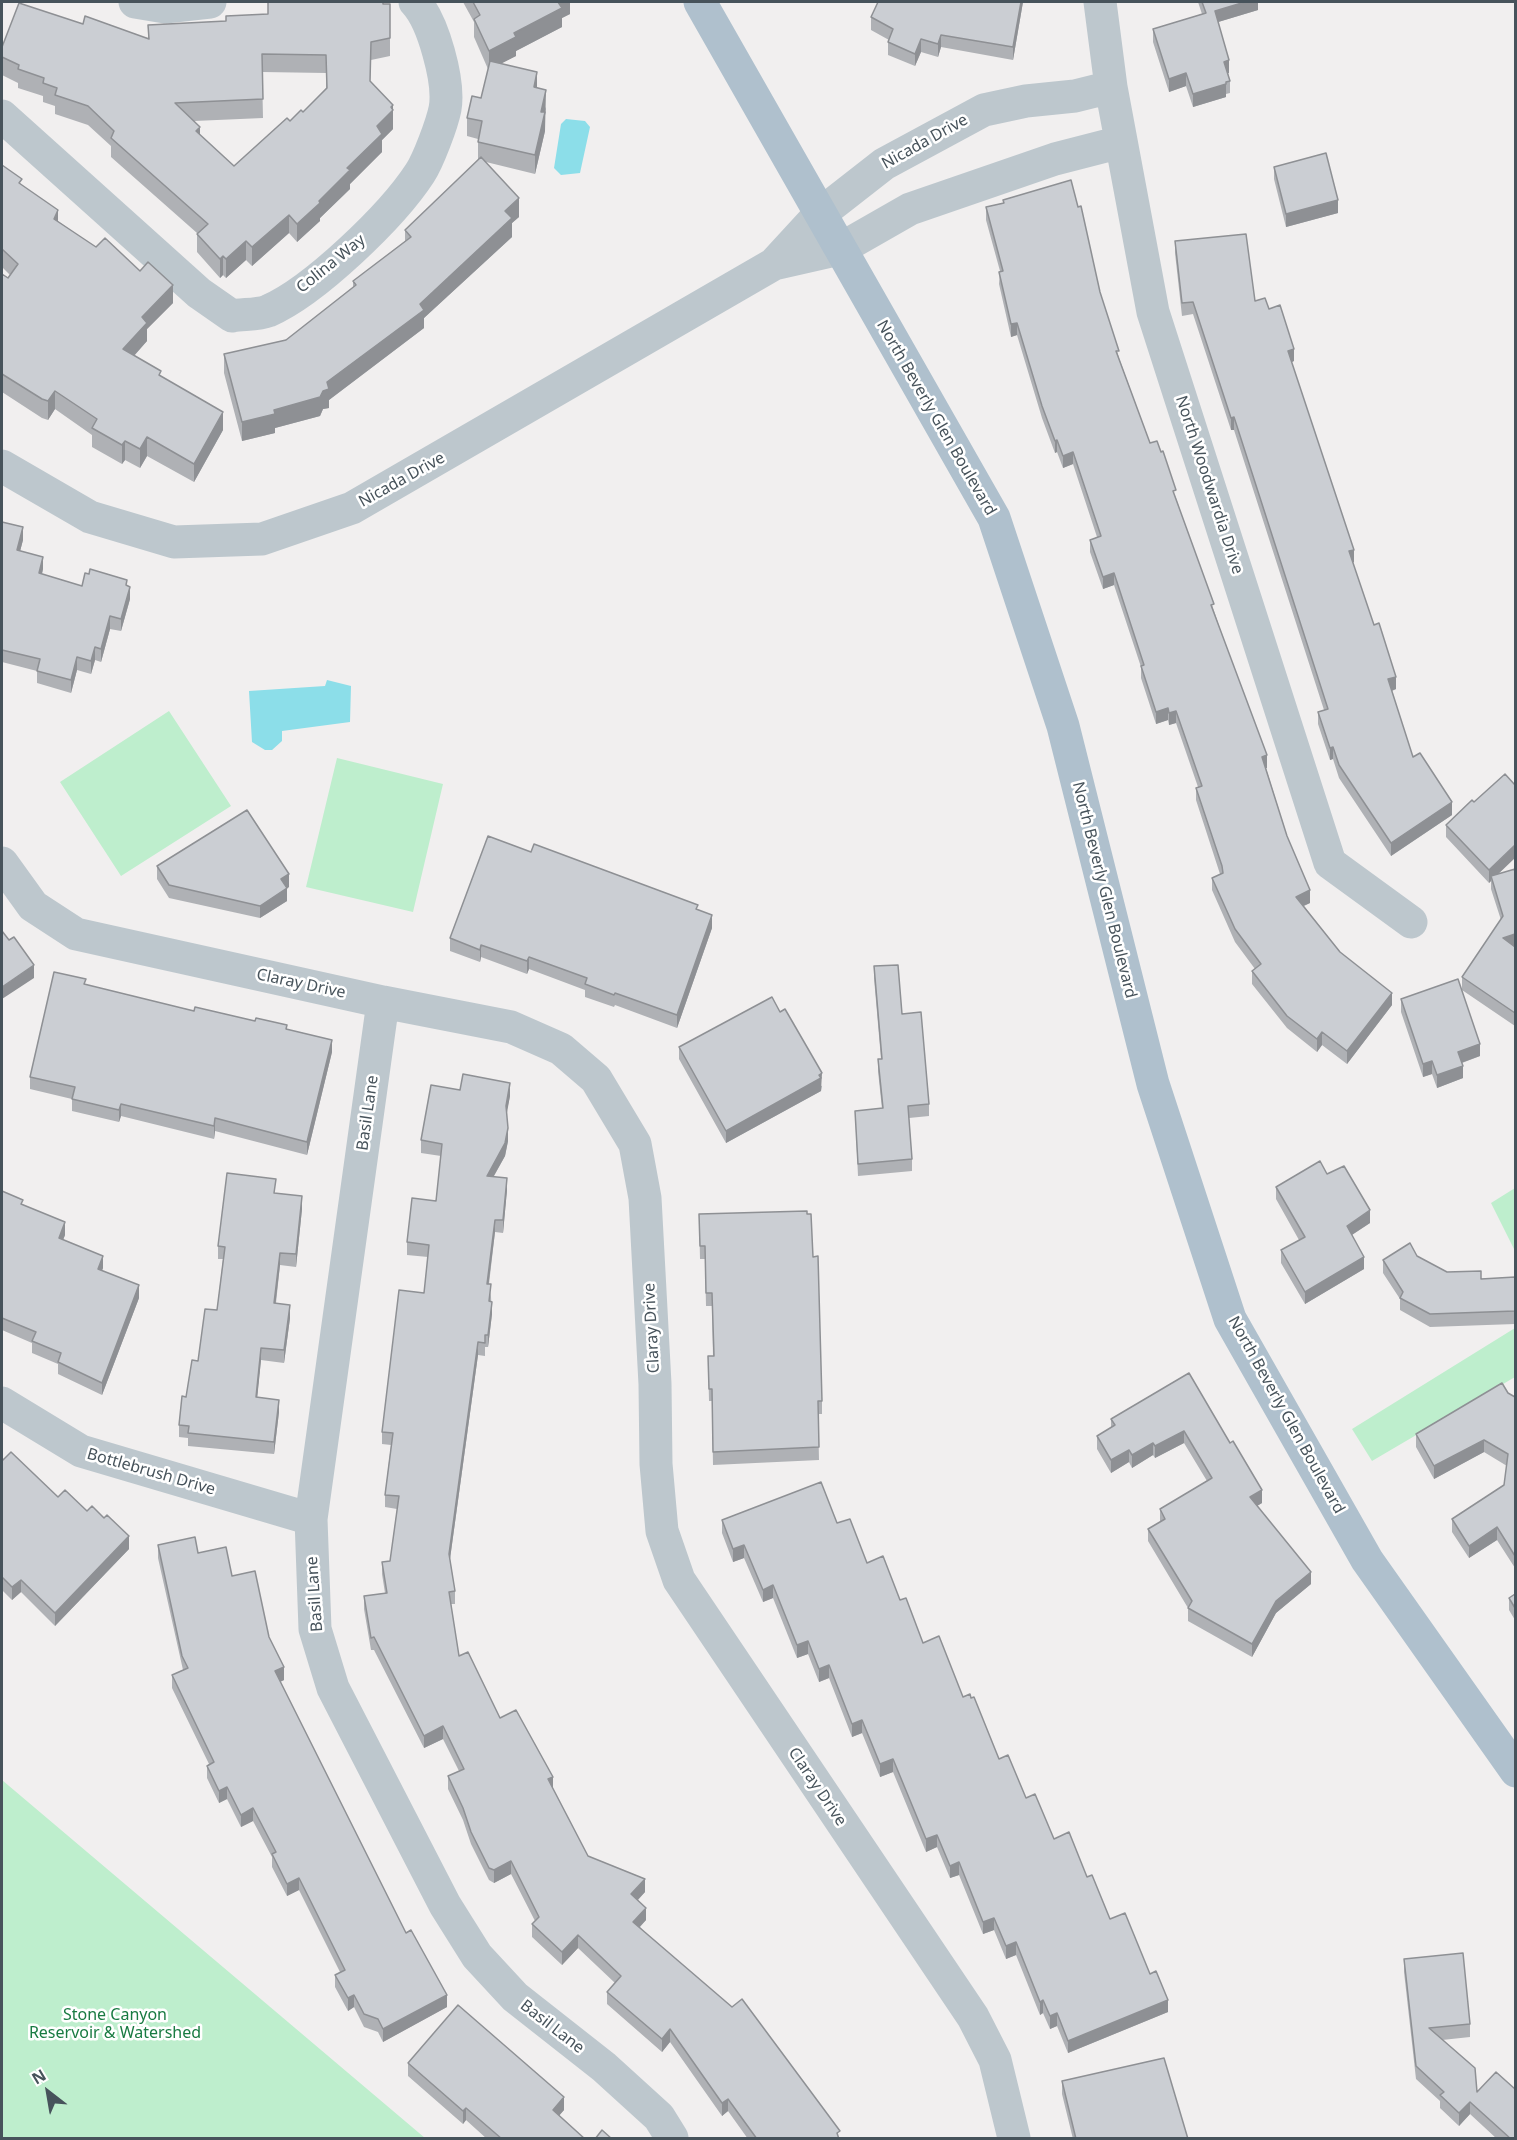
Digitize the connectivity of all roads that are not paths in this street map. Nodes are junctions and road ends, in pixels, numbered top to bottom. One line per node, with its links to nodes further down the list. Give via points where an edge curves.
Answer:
1 (135, 2): 2 (street, via 165,7)
2 (210, 2)
3 (414, 2): 7 (street, Colina Way, via 425,12 440,56 445,108 421,172 368,235 317,279 267,312 231,316 199,293)
4 (700, 2): 9 (main road, North Beverly Glen Boulevard)
5 (1100, 2): 6 (street, North Woodwardia Drive)
6 (1111, 87): 8 (street, North Woodwardia Drive); 9 (street, Nicada Drive, via 984,110 884,164)
7 (2, 116)
8 (1121, 142): 10 (street, Nicada Drive, via 1055,159 910,209); 14 (street, North Woodwardia Drive, via 1153,312 1330,863)
9 (820, 214): 10 (main road, North Beverly Glen Boulevard); 11 (street, Nicada Drive)
10 (840, 249): 11 (street, Nicada Drive); 18 (main road, North Beverly Glen Boulevard, via 993,518 1063,726 1154,1084 1230,1319 1368,1560)
11 (774, 264): 12 (street, Nicada Drive, via 352,508 262,539 174,542 90,517)
12 (2, 466)
13 (2, 863): 15 (street, Claray Drive, via 33,906 76,934)
14 (1412, 922)
15 (383, 1002): 17 (street, Basil Lane); 20 (street, Claray Drive, via 512,1027 561,1049 596,1079 616,1110 634,1144 645,1198 658,1497 662,1531 679,1580 973,2017 994,2060)
16 (2, 1403): 17 (street, Bottlebrush Drive, via 81,1451)
17 (311, 1519): 19 (street, Basil Lane, via 315,1629 333,1688 445,1905 477,1956 515,1997 604,2067 659,2117)
18 (1515, 1771)
19 (672, 2139)
20 (1014, 2139)

